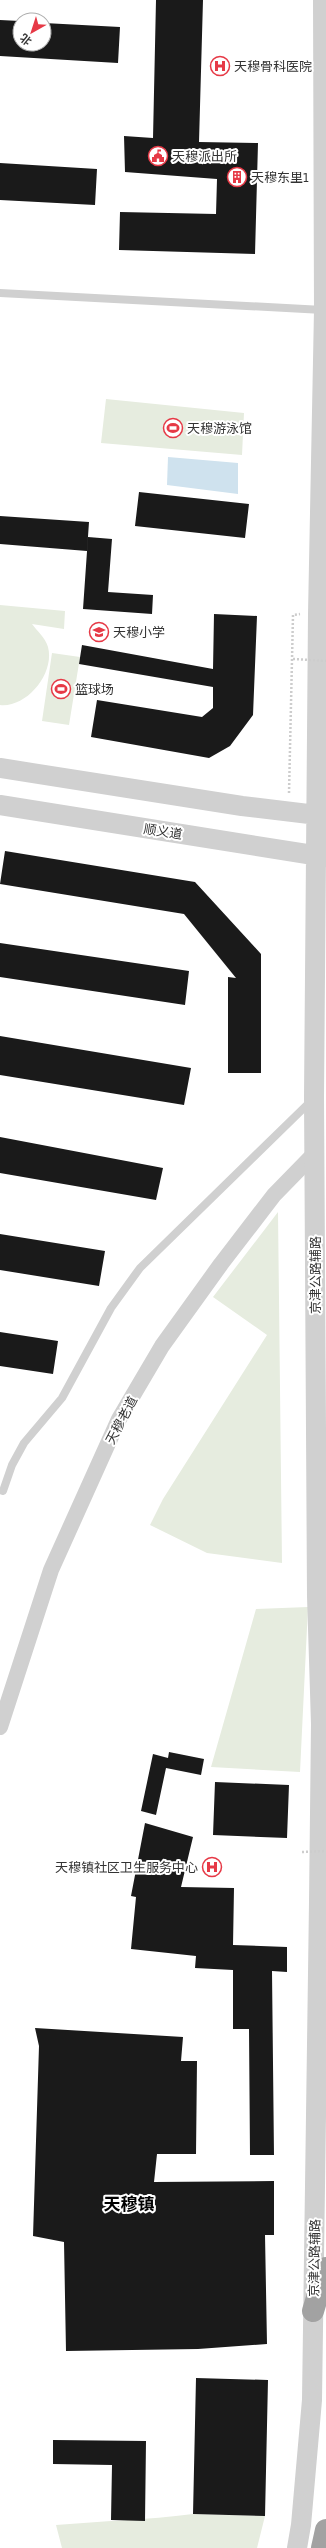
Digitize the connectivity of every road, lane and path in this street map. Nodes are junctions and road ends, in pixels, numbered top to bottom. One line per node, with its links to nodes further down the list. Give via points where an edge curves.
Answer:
1 (323, 0): 2 (street, 京津公路辅路)
2 (325, 83): 4 (street, 京津公路辅路)
3 (0, 293): 4 (lane)
4 (324, 310): 11 (street, 京津公路辅路, via 318,614)
5 (293, 615): 6 (path)
6 (293, 659): 7 (path, bridge); 10 (path)
7 (326, 661)
8 (0, 768): 10 (street, via 242,806)
9 (0, 805): 12 (street, 顺义道)
10 (288, 810): 11 (street)
11 (322, 815): 12 (street, 京津公路辅路)
12 (321, 856): 13 (street, 京津公路辅路)
13 (314, 1097): 14 (street, 京津公路辅路); 15 (lane, via 140,1268 111,1308 62,1398 24,1443 12,1465)
14 (314, 1153): 16 (street, 京津公路辅路); 18 (street, 天穆老道, via 274,1195 221,1264 162,1346 119,1419 51,1570)
15 (3, 1491)
16 (318, 1651): 17 (street); 22 (street, 京津公路辅路, via 321,1780)
17 (326, 1701)
18 (0, 1727)
19 (326, 1851): 20 (path, bridge)
20 (302, 1852)
21 (326, 2268): 22 (highway)
22 (313, 2310): 24 (street, 京津公路辅路, via 312,2400)
23 (326, 2530): 25 (highway)
24 (297, 2548)
25 (322, 2548)

